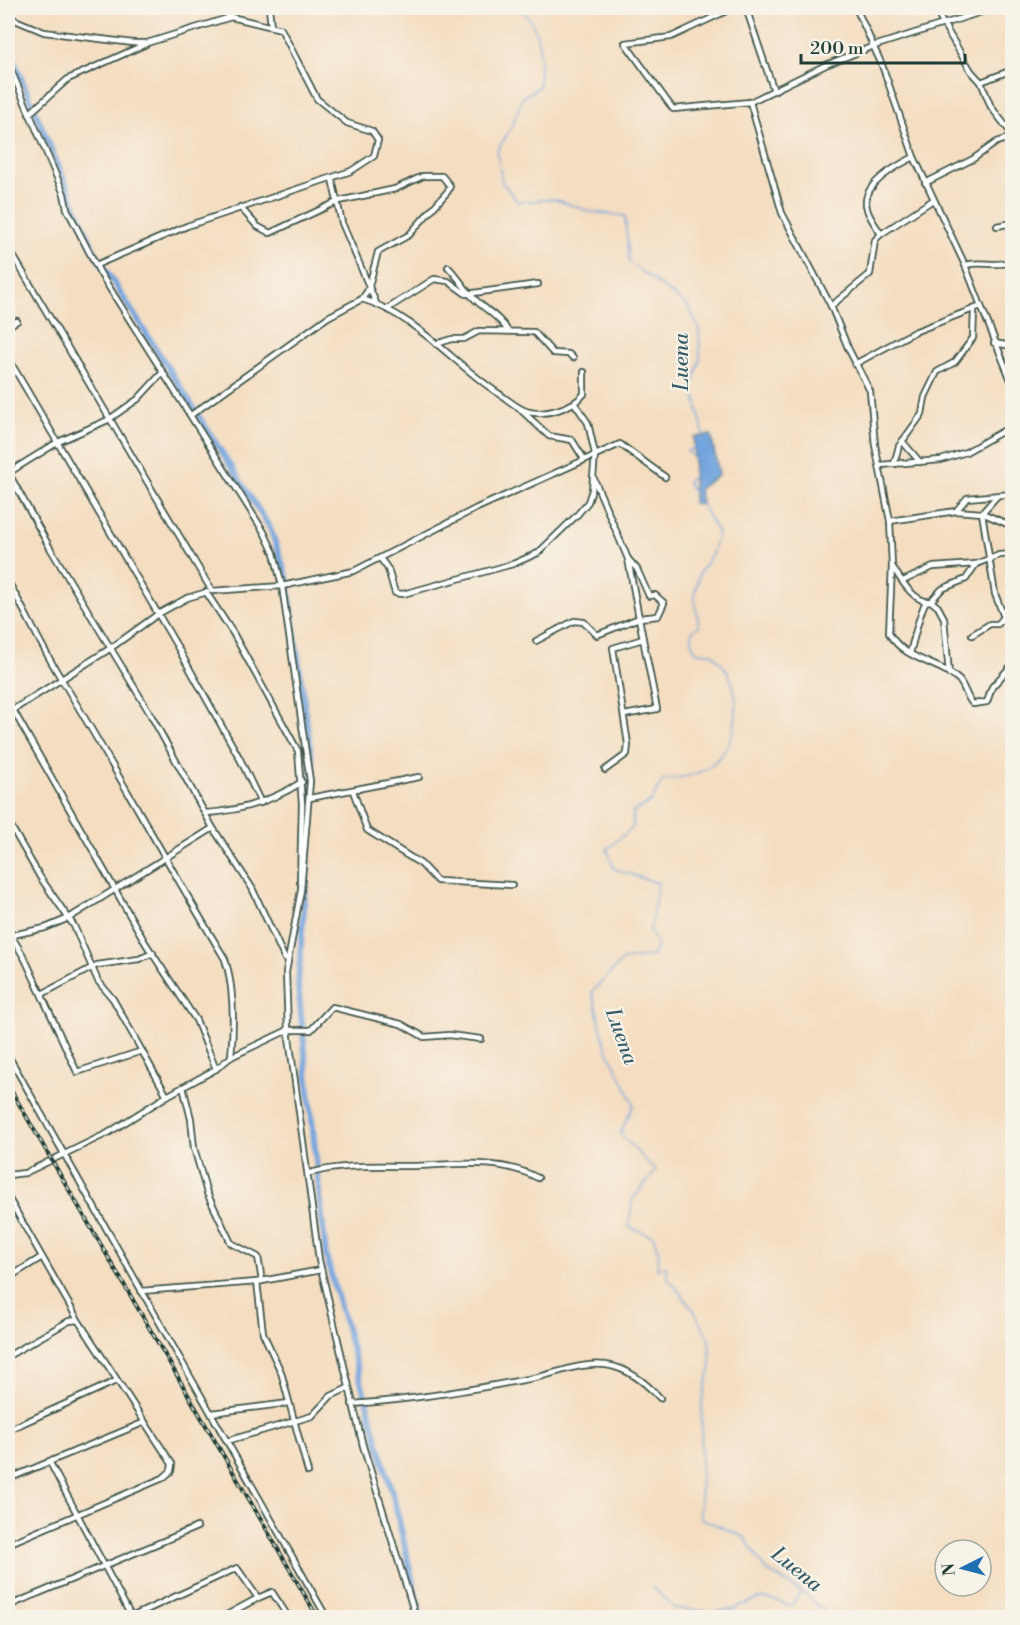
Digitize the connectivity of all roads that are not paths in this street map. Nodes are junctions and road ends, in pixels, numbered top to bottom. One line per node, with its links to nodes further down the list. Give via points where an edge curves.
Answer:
1 (221, 8): 9 (street)
2 (269, 8): 11 (street)
3 (733, 8): 18 (street, via 671,37 625,43 673,109)
4 (746, 8): 17 (street)
5 (856, 8): 13 (street)
6 (934, 8): 10 (street)
7 (994, 8): 10 (street)
8 (8, 17): 12 (street, via 44,32)
9 (231, 17): 11 (street); 12 (street)
10 (945, 25): 13 (street); 16 (street)
11 (271, 26): 22 (street, via 284,33 317,99 347,123 376,134 374,156)
12 (147, 43): 19 (street, via 68,79)
13 (874, 46): 17 (street); 21 (street)
14 (8, 63): 19 (street)
15 (1012, 69): 16 (street)
16 (981, 82): 20 (street, via 991,107)
17 (774, 91): 18 (street)
18 (750, 102): 40 (street, via 782,213)
19 (29, 114): 33 (street, via 67,209)
20 (1012, 136): 23 (street)
21 (914, 156): 23 (street); 29 (street, via 882,175 866,198 867,210)
22 (332, 178): 25 (street); 26 (street)
23 (925, 183): 24 (street)
24 (933, 200): 29 (street); 32 (street)
25 (339, 201): 26 (street, via 270,233 257,226); 36 (street, via 342,223 359,258); 36 (street, via 395,189 423,176 442,176 450,186 409,235 378,252)
26 (240, 207): 33 (street)
27 (1012, 223): 28 (street)
28 (997, 226)
29 (880, 234): 40 (street, via 875,240 870,274)
30 (8, 247): 59 (street)
31 (1012, 262): 32 (street, via 995,266 983,262)
32 (965, 264): 41 (street)
33 (96, 265): 53 (street)
34 (448, 267): 37 (street)
35 (538, 284): 37 (street)
36 (368, 290): 38 (street); 39 (street)
37 (470, 294): 42 (street, via 448,281 434,279); 46 (street)
38 (362, 299): 39 (street); 58 (street, via 328,317)
39 (376, 303): 42 (street)
40 (831, 306): 52 (street)
41 (981, 306): 43 (street); 47 (street)
42 (387, 309): 48 (street)
43 (974, 309): 52 (street, via 914,333); 61 (street, via 973,338 955,362 938,370 922,414)
44 (17, 321): 45 (street)
45 (8, 326)
46 (508, 331): 48 (street, via 479,331 464,339); 51 (street, via 534,332 553,353)
47 (994, 343): 49 (street); 55 (street)
48 (436, 344): 57 (street)
49 (1012, 346)
50 (8, 358): 62 (street)
51 (573, 358)
52 (855, 364): 67 (street, via 870,391)
53 (163, 372): 58 (street); 59 (street, via 138,399)
54 (584, 372): 56 (street, via 584,394)
55 (1012, 383)
56 (575, 404): 57 (street, via 538,413); 63 (street, via 588,423)
57 (519, 408): 64 (street, via 549,436 572,440)
58 (192, 415): 85 (street, via 264,532)
59 (108, 420): 62 (street); 86 (street)
60 (1012, 426): 65 (street, via 966,452)
61 (902, 441): 65 (street); 66 (street)
62 (57, 442): 68 (street); 88 (street)
63 (595, 454): 64 (street); 69 (street); 70 (street, via 620,444)
64 (584, 459): 78 (street)
65 (920, 462): 66 (street)
66 (894, 464): 67 (street)
67 (880, 465): 75 (street)
68 (8, 473): 95 (street)
69 (592, 475): 78 (street, via 588,502 577,515 538,553 513,564 403,594 395,593 388,569); 79 (street)
70 (665, 477)
71 (1012, 494): 72 (street)
72 (997, 496): 73 (street, via 967,498); 74 (street)
73 (956, 511): 74 (street); 75 (street)
74 (982, 513): 76 (street); 80 (street)
75 (890, 521): 82 (street)
76 (1012, 526)
77 (1012, 554): 80 (street)
78 (380, 558): 85 (street, via 336,576)
79 (628, 559): 91 (street); 91 (street, via 649,596 655,594 664,603 658,616)
80 (990, 559): 81 (street); 90 (street, via 995,594)
81 (976, 564): 83 (street, via 933,567); 87 (street, via 966,579 942,589)
82 (892, 566): 83 (street); 96 (street, via 889,633)
83 (903, 580): 87 (street, via 916,597)
84 (8, 581): 99 (street)
85 (282, 586): 86 (street); 105 (street)
86 (209, 591): 88 (street, via 186,598); 106 (street, via 292,736)
87 (928, 601): 96 (street, via 921,608); 98 (street, via 938,607 944,618)
88 (158, 614): 95 (street); 109 (street)
89 (1012, 616): 90 (street)
90 (1004, 617): 92 (street, via 998,624 990,624)
91 (639, 618): 93 (street); 94 (street, via 597,635 584,622 574,621)
92 (972, 635)
93 (643, 639): 102 (street, via 613,648); 102 (street, via 657,709)
94 (536, 641)
95 (111, 648): 99 (street); 110 (street)
96 (910, 653): 98 (street)
97 (1012, 665): 98 (street, via 993,687 989,699 979,704 971,702 958,680)
98 (949, 674)
99 (62, 680): 101 (street); 113 (street)
100 (8, 701): 101 (street)
101 (10, 711): 115 (street)
102 (624, 715): 103 (street, via 627,754)
103 (605, 770)
104 (419, 777): 107 (street)
105 (310, 781): 106 (street); 108 (street)
106 (302, 782): 109 (street); 116 (street, via 298,873)
107 (353, 791): 108 (street); 114 (street, via 367,830 421,864 437,881)
108 (310, 798): 116 (street)
109 (261, 803): 110 (street)
110 (206, 813): 112 (street)
111 (8, 821): 117 (street)
112 (213, 828): 113 (street); 121 (street, via 252,888)
113 (165, 859): 115 (street); 128 (street, via 229,970)
114 (512, 885)
115 (116, 890): 117 (street); 120 (street)
116 (301, 890): 121 (street)
117 (69, 918): 119 (street); 122 (street)
118 (8, 930): 119 (street)
119 (10, 936): 123 (street)
120 (153, 953): 122 (street); 129 (street, via 196,1020)
121 (286, 961): 124 (street)
122 (91, 967): 123 (street); 126 (street)
123 (42, 994): 126 (street, via 78,1073)
124 (288, 1030): 125 (street, via 311,1030 334,1007 401,1024 424,1037); 128 (street); 133 (street)
125 (481, 1039)
126 (142, 1051): 131 (street)
127 (8, 1055): 132 (street)
128 (231, 1057): 129 (street)
129 (216, 1069): 130 (street)
130 (183, 1087): 131 (street); 141 (street, via 206,1190 231,1243 258,1257)
131 (167, 1096): 132 (street, via 108,1133)
132 (63, 1154): 134 (street, via 25,1173); 142 (street)
133 (310, 1173): 135 (street, via 378,1164 474,1163 516,1168); 139 (street)
134 (8, 1175)
135 (538, 1178)
136 (8, 1197): 137 (street)
137 (10, 1206): 138 (street)
138 (42, 1257): 140 (street); 143 (street)
139 (321, 1270): 141 (street); 146 (street)
140 (8, 1278)
141 (260, 1281): 142 (street); 148 (street, via 263,1333 281,1372)
142 (141, 1291): 150 (street)
143 (78, 1320): 144 (street, via 69,1321); 145 (street)
144 (8, 1356)
145 (116, 1381): 151 (street); 153 (street)
146 (348, 1388): 149 (street); 152 (street, via 328,1398 317,1414)
147 (660, 1398): 149 (street, via 629,1373 593,1364 516,1381)
148 (289, 1403): 150 (street); 152 (street)
149 (352, 1404): 168 (street)
150 (211, 1413): 154 (street)
151 (145, 1422): 155 (street); 158 (street, via 172,1464 171,1471 164,1478)
152 (293, 1422): 154 (street); 156 (street)
153 (8, 1430)
154 (227, 1441): 167 (street)
155 (49, 1461): 157 (street); 158 (street)
156 (308, 1472)
157 (8, 1479)
158 (78, 1516): 160 (street); 161 (street)
159 (197, 1527): 161 (street)
160 (8, 1544)
161 (104, 1564): 163 (street); 164 (street)
162 (258, 1598): 164 (street, via 236,1568); 165 (street); 166 (street, via 273,1592)
163 (8, 1606)
164 (131, 1617)
165 (221, 1617)
166 (289, 1617)
167 (327, 1617)
168 (416, 1617)

